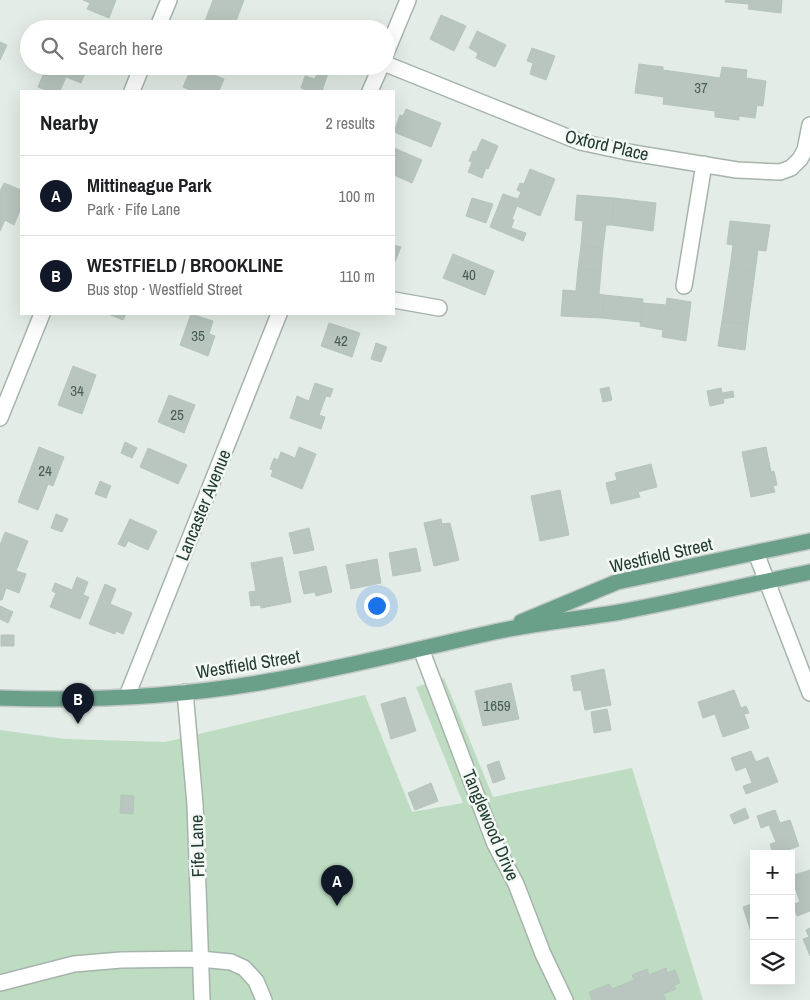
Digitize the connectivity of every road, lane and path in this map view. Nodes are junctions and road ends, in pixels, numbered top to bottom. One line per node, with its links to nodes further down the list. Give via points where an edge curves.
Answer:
1 (169, 0): 3 (street)
2 (408, 0): 4 (street)
3 (161, 20)
4 (395, 31)
5 (395, 68): 11 (street, Oxford Place, via 580,142)
6 (138, 75): 8 (street)
7 (377, 75): 9 (street)
8 (132, 90)
9 (370, 90)
10 (810, 125): 11 (street, Oxford Place, via 805,150 791,168 765,172)
11 (704, 164): 12 (street)
12 (684, 286)
13 (395, 300): 14 (street)
14 (439, 308)
15 (42, 315): 17 (street)
16 (279, 315): 26 (street, Lancaster Avenue)
17 (0, 418)
18 (810, 541): 19 (main road, Westfield Street)
19 (756, 553): 21 (street); 22 (main road, Westfield Street, via 617,582)
20 (810, 572): 21 (main road, Westfield Street)
21 (767, 581): 22 (main road, Westfield Street, via 622,612); 25 (street)
22 (496, 632): 23 (main road, Westfield Street)
23 (421, 649): 24 (main road, Westfield Street, via 288,678); 32 (street, Tanglewood Drive, via 495,844 516,884 542,954)
24 (185, 692): 26 (main road, Westfield Street); 28 (street, Fife Lane, via 195,804)
25 (810, 693)
26 (127, 696): 27 (main road, Westfield Street)
27 (0, 698)
28 (200, 959): 29 (street, via 74,964); 30 (street, Fife Lane); 31 (street, via 231,962 244,968 256,981)
29 (0, 982)
30 (202, 1000)
31 (264, 1000)
32 (565, 1000)

